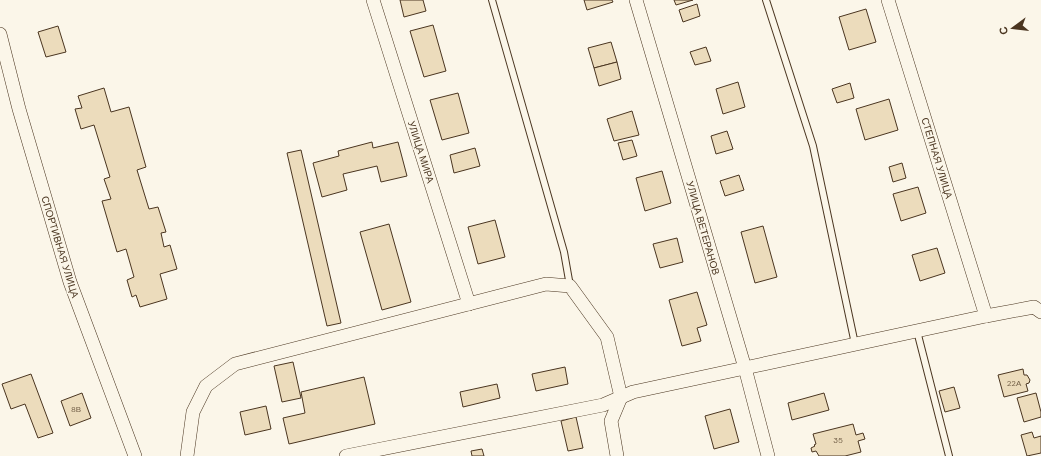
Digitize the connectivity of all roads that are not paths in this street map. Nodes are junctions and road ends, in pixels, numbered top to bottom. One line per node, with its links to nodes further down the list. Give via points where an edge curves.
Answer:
1 (373, 0): 8 (street, УЛИЦА МИРА)
2 (492, 0): 7 (lane, via 564,252)
3 (636, 0): 13 (street, УЛИЦА ВЕТЕРАНОВ)
4 (766, 0): 12 (lane, via 813,146)
5 (888, 0): 10 (street, СТЕПНАЯ УЛИЦА)
6 (0, 34): 15 (street, СПОРТИВНАЯ УЛИЦА, via 19,109 70,282)
7 (570, 286): 8 (street, via 546,284); 14 (street, via 607,337)
8 (469, 304): 16 (street, via 235,364 206,386 193,412)
9 (1037, 310): 10 (street)
10 (986, 316): 11 (street)
11 (917, 331): 12 (street); 20 (lane)
12 (855, 344): 13 (street)
13 (745, 368): 14 (street, via 633,392); 19 (street, УЛИЦА ВЕТЕРАНОВ)
14 (621, 398): 17 (street, via 603,405); 18 (street, via 611,421)
15 (135, 456)
16 (187, 456)
17 (346, 456)
18 (617, 456)
19 (768, 456)
20 (949, 456)

